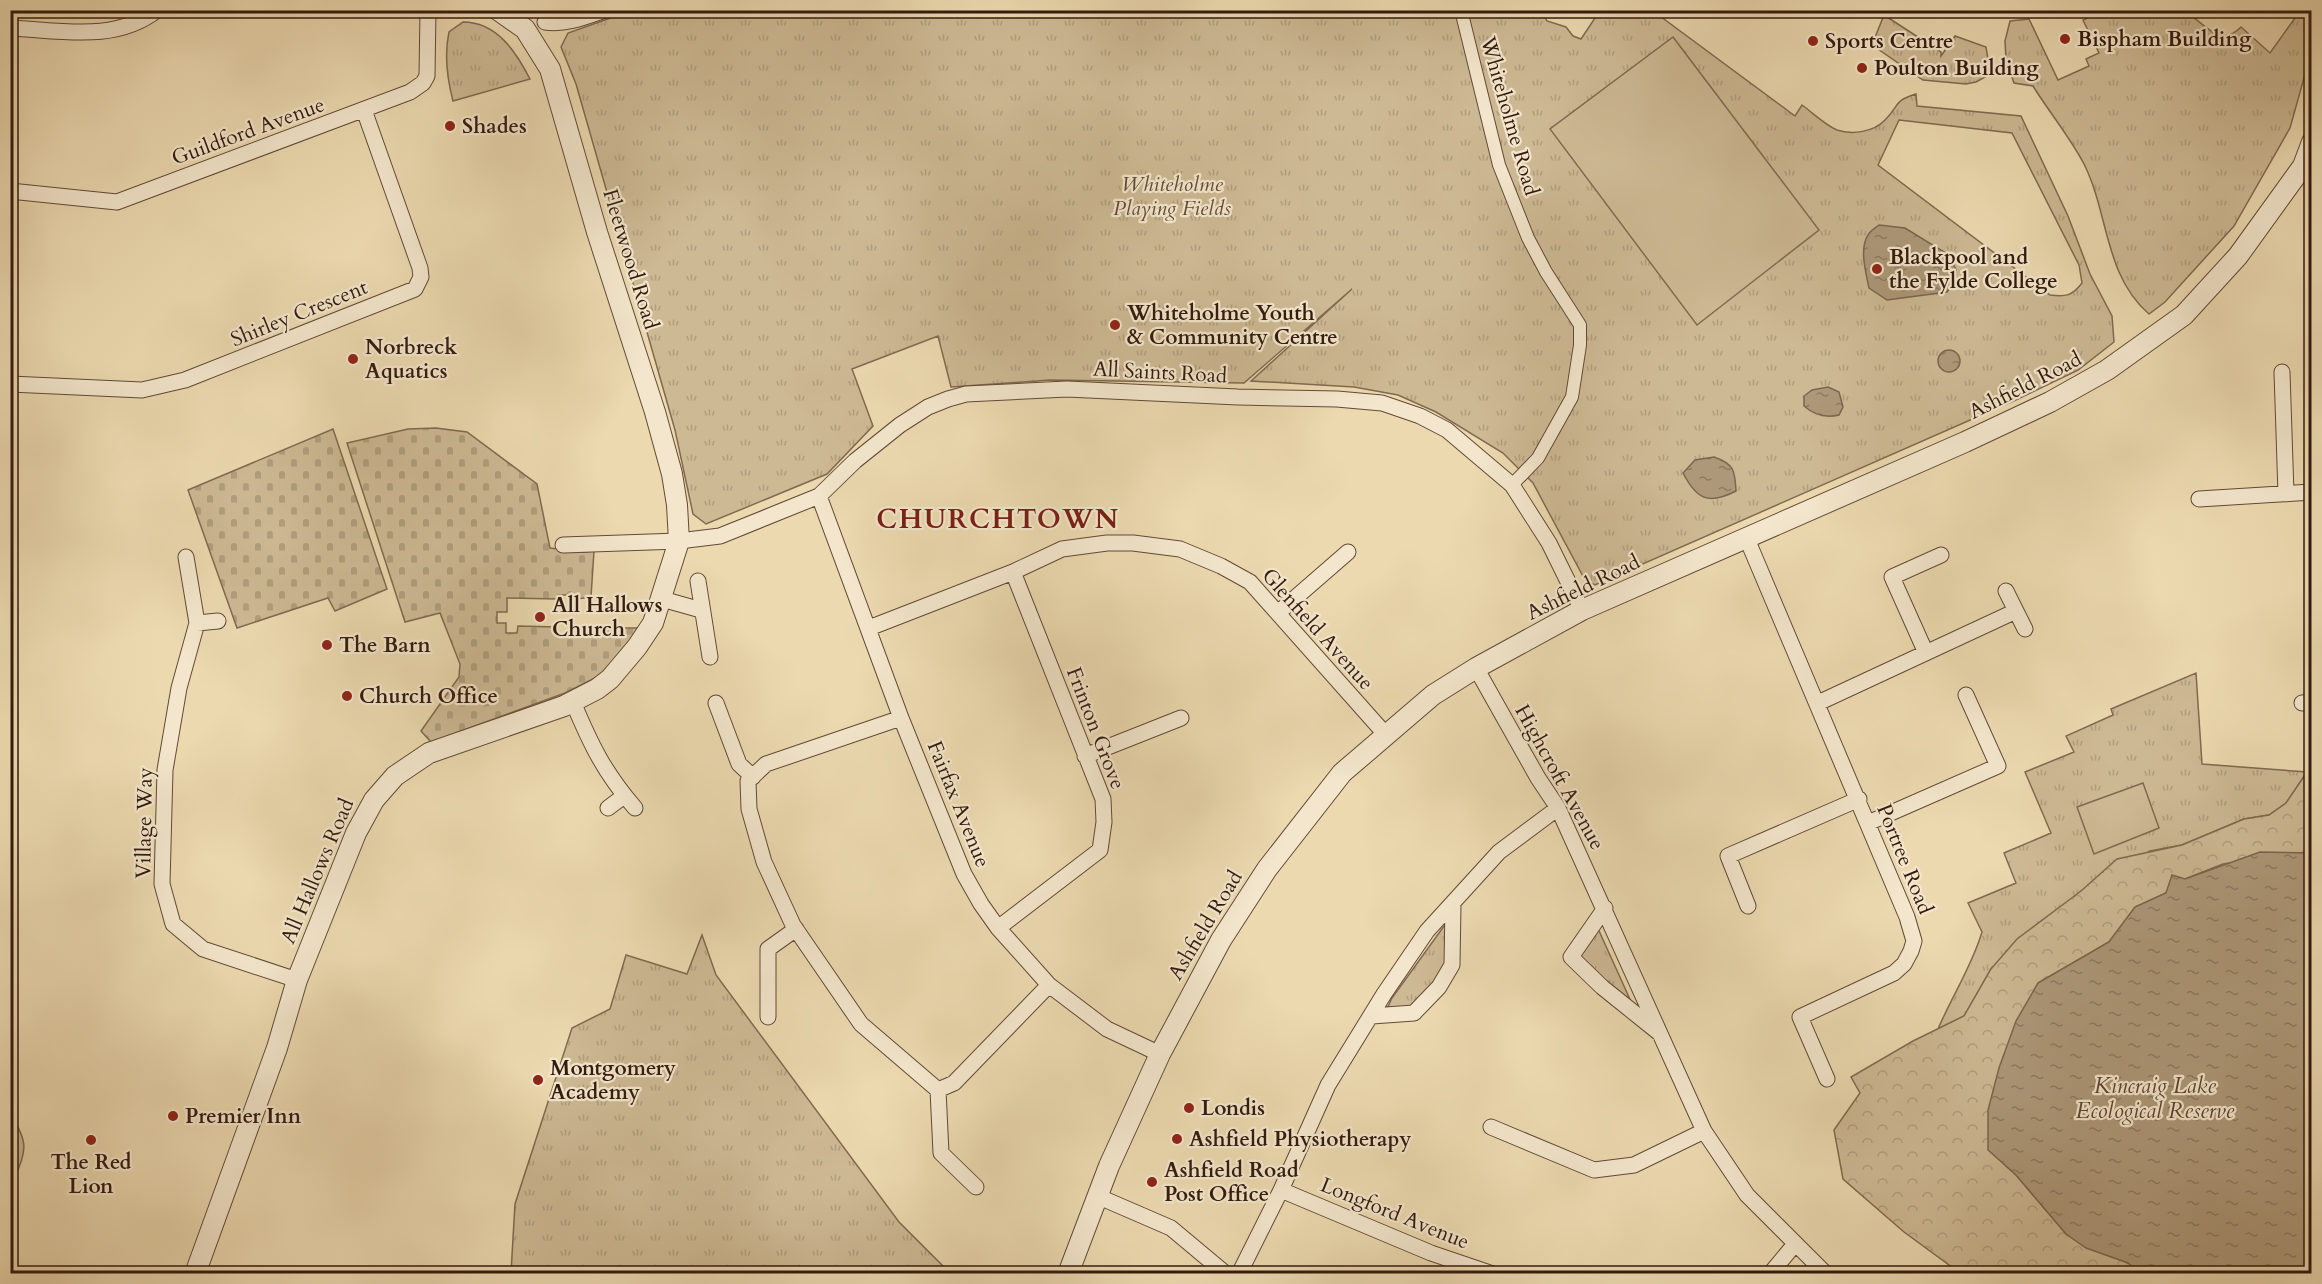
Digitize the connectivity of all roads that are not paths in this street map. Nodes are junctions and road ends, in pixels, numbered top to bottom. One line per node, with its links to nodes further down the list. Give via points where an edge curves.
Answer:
1 (157, 10): 7 (street, via 117,31)
2 (428, 10): 9 (street, Guildford Avenue, via 428,69 423,83)
3 (498, 10): 8 (street, Fleetwood Road)
4 (605, 10): 6 (street, via 557,24)
5 (1461, 10): 15 (street, Whiteholme Road, via 1499,165 1527,238 1580,325 1572,398 1538,458)
6 (547, 16): 8 (street)
7 (10, 27)
8 (533, 39): 21 (street, Fleetwood Road, via 550,69 655,412 672,474)
9 (364, 110): 12 (street, Guildford Avenue, via 117,202); 14 (street, Shirley Crescent, via 420,268 421,277 415,289 185,380 142,390)
10 (2312, 142): 11 (street, Ashfield Road)
11 (2307, 169): 20 (street, Ashfield Road, via 2238,256 2184,315 2107,370 2033,410)
12 (10, 191)
13 (2282, 372): 17 (street)
14 (10, 384)
15 (1512, 485): 18 (street, All Saints Road, via 1447,430 1382,403 1048,389 966,394 928,408 855,461); 31 (street, All Saints Road, via 1549,543)
16 (2312, 492): 17 (street)
17 (2286, 494): 19 (street)
18 (819, 496): 21 (street, All Saints Road, via 720,536); 36 (street, Fairfax Avenue)
19 (2199, 499)
20 (1747, 539): 31 (street, Ashfield Road); 43 (street, Portree Road)
21 (679, 541): 22 (street, All Saints Road); 29 (street, All Hallows Road)
22 (563, 545)
23 (1348, 552): 33 (street)
24 (1941, 555): 38 (street, via 1892,577)
25 (186, 557): 35 (street, Village Way)
26 (1012, 572): 33 (street, Glenfield Avenue, via 1062,549 1133,543 1179,549 1250,582); 36 (street, Glenfield Avenue); 48 (street, Frinton Grove)
27 (698, 581): 30 (street)
28 (2006, 591): 32 (street)
29 (662, 599): 30 (street); 42 (street, All Hallows Road, via 654,623 637,647 610,678)
30 (701, 610): 39 (street)
31 (1582, 610): 40 (street, Ashfield Road)
32 (2016, 611): 37 (street); 38 (street)
33 (1279, 612): 47 (street, Glenfield Avenue)
34 (218, 621): 35 (street)
35 (196, 623): 61 (street, Village Way, via 179,688 165,770 162,884 173,924 203,949)
36 (869, 628): 45 (street, Fairfax Avenue)
37 (2025, 629)
38 (1926, 653): 43 (street)
39 (710, 657)
40 (1476, 668): 47 (street, Ashfield Road, via 1433,695); 54 (street, Highcroft Avenue)
41 (1966, 695): 55 (street, via 1998,766)
42 (573, 702): 50 (street, via 594,752); 61 (street, All Hallows Road, via 429,753 395,776 374,800 356,833)
43 (1818, 703): 51 (street, Portree Road)
44 (713, 710): 49 (street, via 739,764)
45 (901, 718): 49 (street, via 766,764); 59 (street, Fairfax Avenue, via 964,874)
46 (1181, 718): 48 (street)
47 (1386, 735): 66 (street, Ashfield Road, via 1342,773 1267,869 1221,940)
48 (1085, 756): 59 (street, Frinton Grove, via 1103,799 1100,850)
49 (753, 777): 60 (street, via 748,781 749,809 761,851)
50 (624, 796): 52 (street); 53 (street)
51 (1859, 799): 55 (street, Portree Road); 57 (street, Portree Road, via 1728,856)
52 (608, 807)
53 (635, 808)
54 (1558, 808): 56 (street, via 1499,852); 58 (street, Highcroft Avenue)
55 (1868, 823): 67 (street, Portree Road, via 1914,941 1904,964 1894,973 1800,1017)
56 (1453, 904): 63 (street, via 1426,931); 63 (street, via 1452,965 1439,987 1414,1013)
57 (1748, 906)
58 (1605, 908): 65 (street, Highcroft Avenue); 65 (street, Highcroft Avenue, via 1571,957)
59 (998, 928): 62 (street, Fairfax Avenue)
60 (796, 930): 64 (street, via 768,949); 68 (street, via 861,1024)
61 (297, 980): 75 (street, All Hallows Road, via 277,1048)
62 (1049, 985): 66 (street, Fairfax Avenue, via 1107,1029); 68 (street, via 954,1083)
63 (1372, 1016): 72 (street, via 1328,1085)
64 (768, 1017)
65 (1659, 1034): 70 (street, Highcroft Avenue)
66 (1160, 1054): 73 (street, Ashfield Road)
67 (1827, 1078)
68 (938, 1090): 71 (street, via 941,1153)
69 (1491, 1127): 70 (street, via 1594,1170 1634,1165)
70 (1704, 1131): 74 (street, Highcroft Avenue, via 1747,1195)
71 (976, 1187)
72 (1281, 1190): 78 (street); 79 (street, Longford Avenue, via 1431,1253)
73 (1097, 1196): 76 (street, Ashfield Road); 77 (street, via 1171,1228)
74 (1795, 1244): 80 (street); 81 (street, Highcroft Avenue)
75 (195, 1274)
76 (1068, 1274)
77 (1226, 1274)
78 (1239, 1274)
79 (1493, 1274)
80 (1770, 1274)
81 (1826, 1274)

